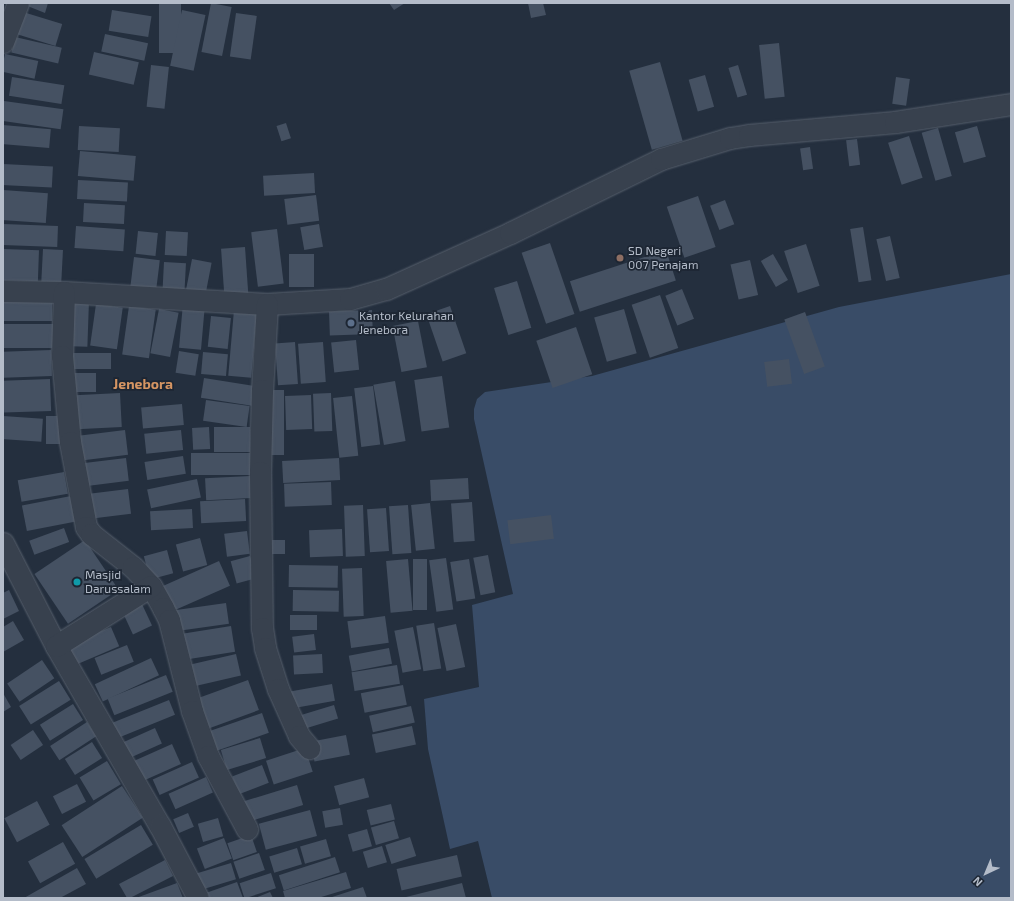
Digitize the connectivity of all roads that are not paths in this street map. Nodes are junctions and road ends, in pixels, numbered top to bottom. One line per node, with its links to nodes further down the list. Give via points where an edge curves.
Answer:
1 (18, 3): 2 (street)
2 (3, 42)
3 (1011, 104): 6 (street, via 895,122 730,138 661,159 532,223 386,289 350,299)
4 (3, 291): 5 (street)
5 (64, 292): 6 (street); 8 (street, via 62,356 70,442 86,527)
6 (268, 304): 10 (street, via 260,472 262,628 265,648 278,689 299,736)
7 (3, 543): 9 (street)
8 (151, 586): 9 (street); 11 (street, via 168,620 192,711 208,756)
9 (56, 646): 12 (street, via 160,826)
10 (309, 748)
11 (248, 829)
12 (198, 898)

